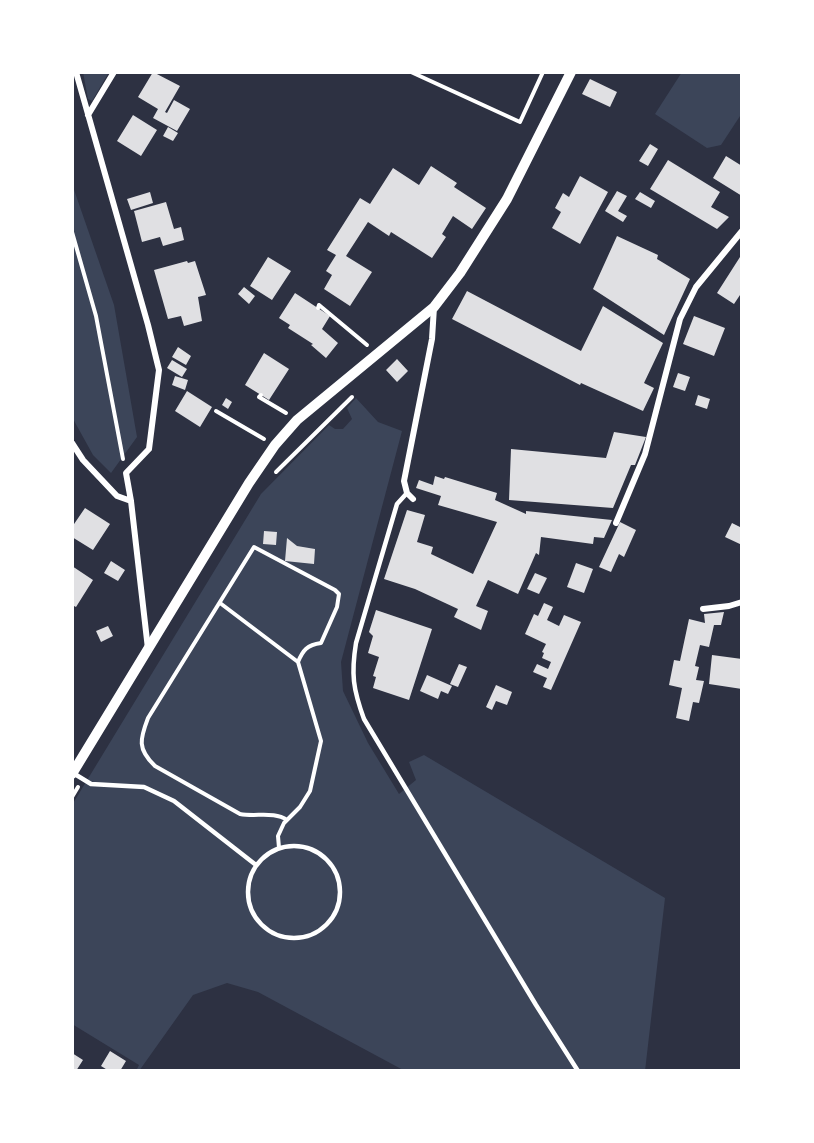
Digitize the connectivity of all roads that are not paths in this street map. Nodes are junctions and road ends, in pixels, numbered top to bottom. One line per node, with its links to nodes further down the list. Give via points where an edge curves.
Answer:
1 (76, 72): 4 (street)
2 (114, 72): 4 (street)
3 (571, 72): 6 (street, via 507,199)
4 (88, 115): 10 (street, via 159,370 149,449 126,473)
5 (742, 231): 11 (street, via 696,287 680,319 645,454)
6 (434, 307): 8 (street, via 432,339 404,481); 14 (street, via 297,420 275,445)
7 (72, 443): 10 (street, via 117,496)
8 (407, 493): 9 (street); 17 (lane, via 397,504 356,643 352,664 354,692 364,719)
9 (413, 499)
10 (131, 501): 14 (street)
11 (616, 523)
12 (742, 602): 13 (street)
13 (703, 609)
14 (148, 650): 15 (street)
15 (72, 773): 16 (lane, via 91,784 144,787 174,801)
16 (256, 865): 16 (lane, via 250,878 250,907 268,929 288,937 309,936 332,919 338,906 338,877 321,854 308,848 279,848)
17 (578, 1071)

